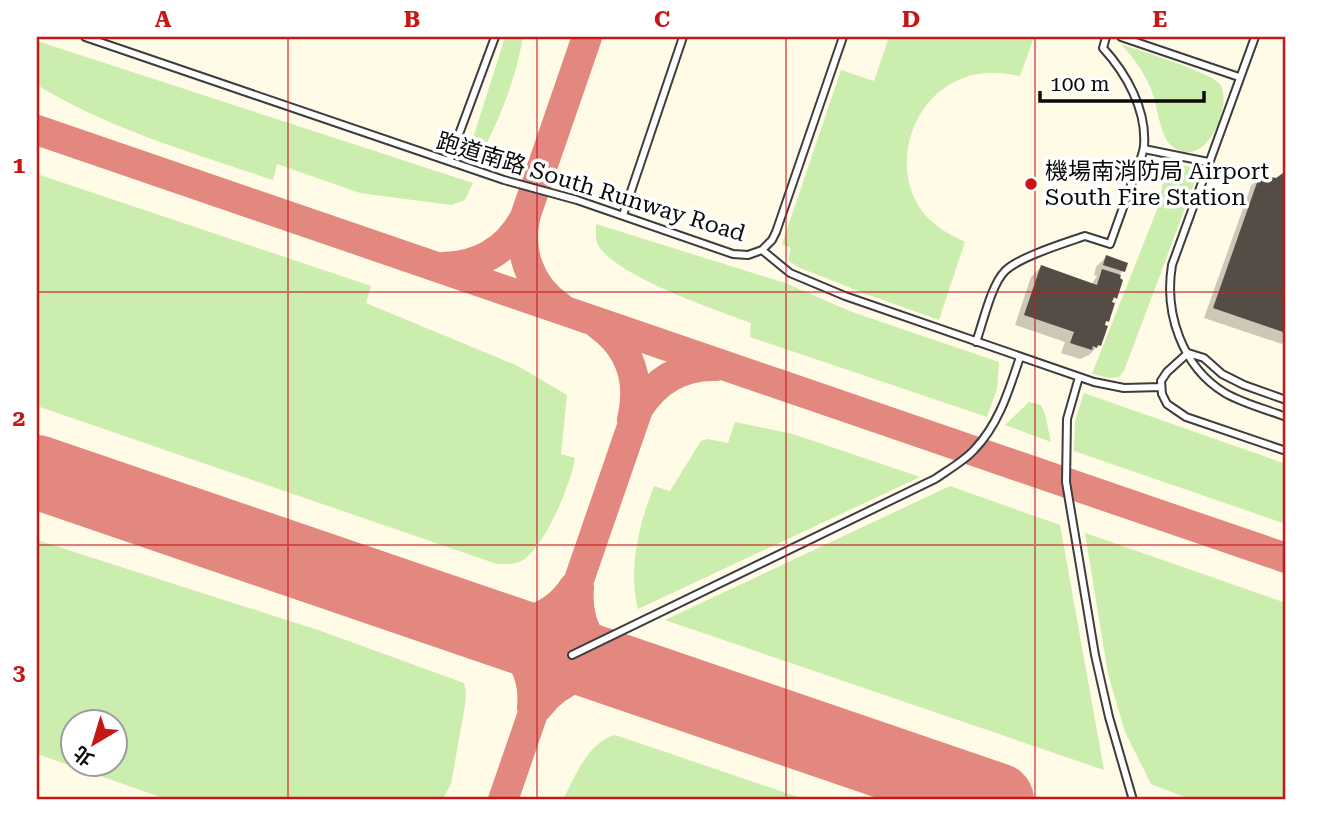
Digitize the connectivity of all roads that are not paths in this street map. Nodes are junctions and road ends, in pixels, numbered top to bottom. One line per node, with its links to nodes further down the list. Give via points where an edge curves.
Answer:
1 (85, 37): 10 (lane, 跑道南路 South Runway Road)
2 (495, 37): 10 (lane)
3 (683, 37): 12 (lane)
4 (843, 37): 13 (lane, via 776,232)
5 (1105, 37): 9 (lane, via 1102,48 1123,76 1142,117)
6 (1121, 37): 8 (lane)
7 (1255, 37): 8 (lane)
8 (1240, 77): 11 (lane)
9 (1144, 149): 11 (lane); 14 (lane, via 1110,244 1085,236 1006,270)
10 (449, 162): 12 (lane, 跑道南路 South Runway Road)
11 (1208, 162): 15 (lane, via 1169,280 1172,319)
12 (623, 215): 13 (lane, 跑道南路 South Runway Road, via 733,254)
13 (762, 250): 14 (lane, 跑道南路 South Runway Road, via 783,269 812,282)
14 (976, 342): 16 (lane, 跑道南路 South Runway Road)
15 (1188, 354): 18 (lane, via 1167,372); 19 (lane, via 1203,358 1244,386); 20 (lane, via 1203,376 1227,394)
16 (1020, 357): 17 (lane, 跑道南路 South Runway Road); 22 (lane, via 995,422 974,451 935,479)
17 (1079, 377): 18 (lane, 跑道南路 South Runway Road, via 1108,386); 23 (lane, via 1067,419 1066,482 1109,717)
18 (1161, 387): 21 (lane, via 1167,404 1179,413)
19 (1286, 400)
20 (1286, 416)
21 (1286, 451)
22 (572, 655)
23 (1133, 800)

